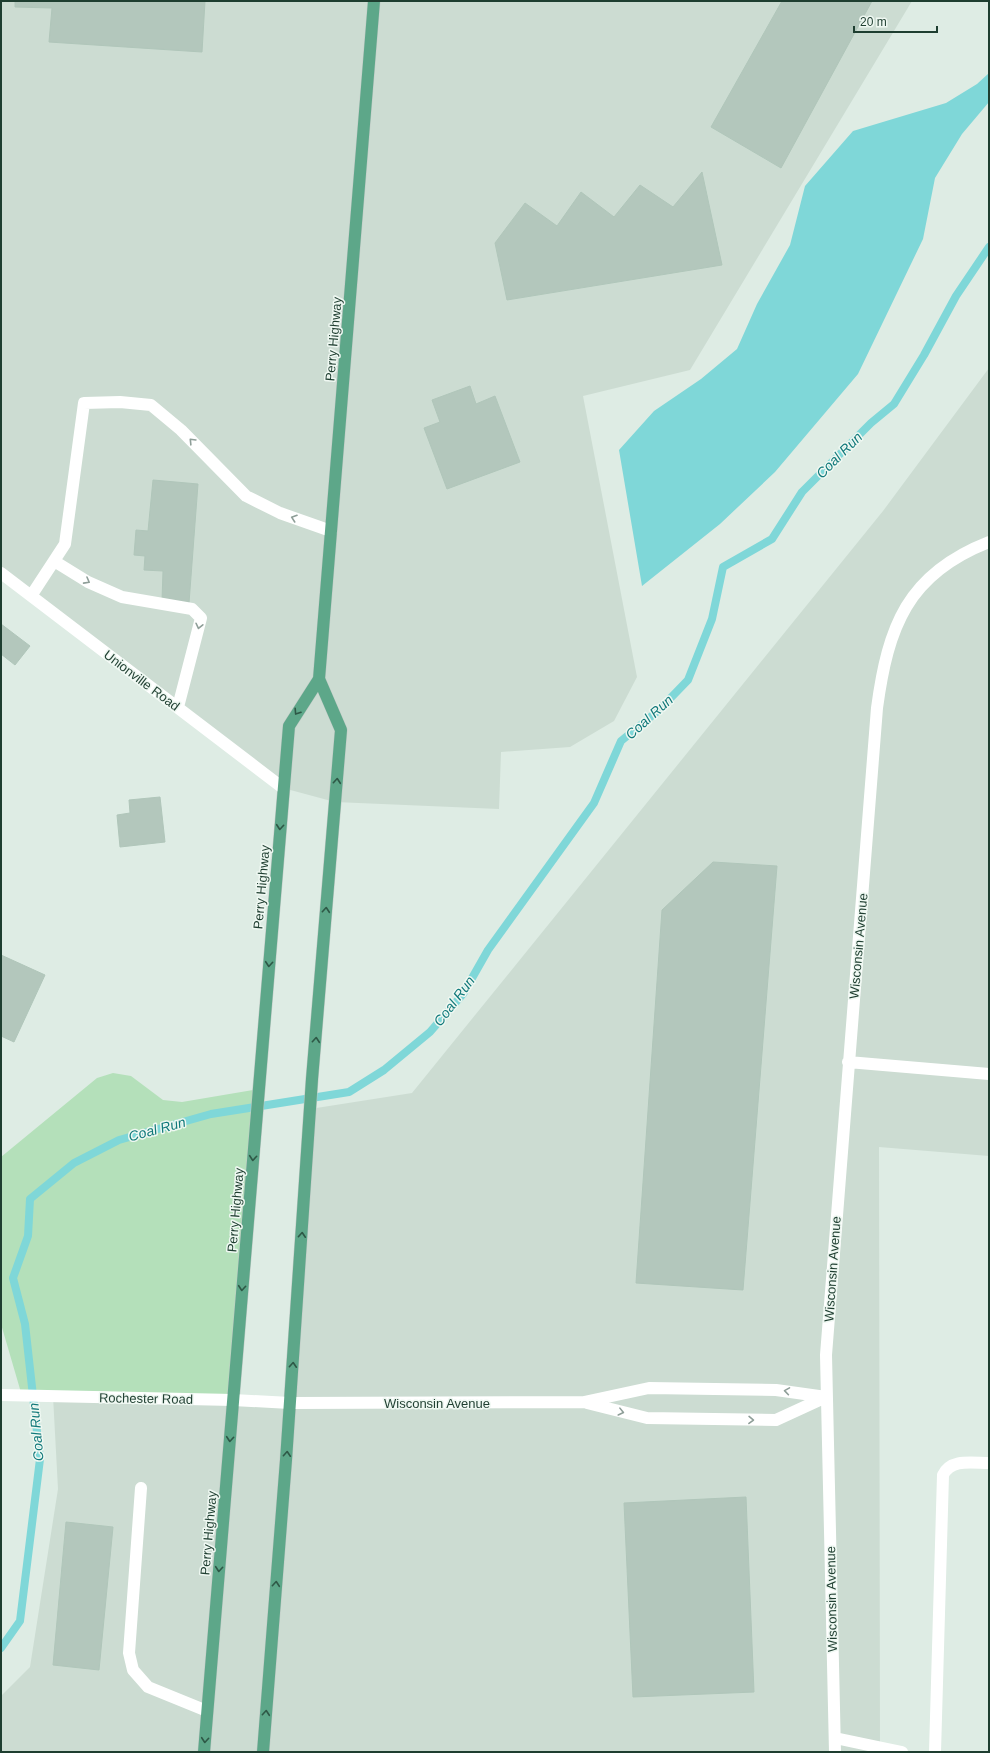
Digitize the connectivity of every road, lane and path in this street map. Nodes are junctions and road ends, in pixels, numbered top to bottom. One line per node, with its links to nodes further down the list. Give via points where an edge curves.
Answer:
1 (374, 1): 2 (main road, Perry Highway)
2 (331, 530): 4 (street, one-way to 4, via 280,513 246,496 181,430 151,405 120,402 84,403 65,544); 7 (main road, Perry Highway)
3 (989, 542): 10 (street, Wisconsin Avenue, via 942,566 928,578 902,613 891,638 876,708)
4 (54, 561): 6 (street); 8 (street, one-way to 8, via 88,582 122,597 192,610 201,618)
5 (1, 573): 6 (street, Unionville Road)
6 (31, 596): 8 (street, Unionville Road)
7 (319, 680): 9 (main road, Perry Highway, one-way to 9, via 288,726); 16 (main road, Perry Highway, one-way to 7, via 312,1079 341,730)
8 (178, 707): 9 (street, Unionville Road)
9 (284, 788): 14 (main road, Perry Highway, one-way to 14)
10 (848, 1062): 11 (street); 13 (street, Wisconsin Avenue, via 828,1313)
11 (989, 1074)
12 (1, 1395): 14 (street, Rochester Road)
13 (826, 1397): 15 (street, Wisconsin Avenue, one-way to 15, via 776,1390 649,1388); 15 (street, Wisconsin Avenue, one-way to 13, via 648,1418 776,1420); 20 (street, Wisconsin Avenue)
14 (233, 1400): 16 (street, Rochester Road); 19 (main road, Perry Highway, one-way to 19)
15 (584, 1402): 16 (street, Wisconsin Avenue)
16 (290, 1404): 22 (main road, Perry Highway, one-way to 16)
17 (989, 1464): 25 (street, via 954,1463 946,1468 943,1475)
18 (141, 1488): 19 (street, via 129,1653 133,1670 148,1687)
19 (207, 1712): 21 (main road, Perry Highway, one-way to 21)
20 (835, 1738): 23 (street, Wisconsin Avenue); 24 (street)
21 (204, 1752)
22 (263, 1752)
23 (835, 1752)
24 (902, 1752)
25 (935, 1752)

